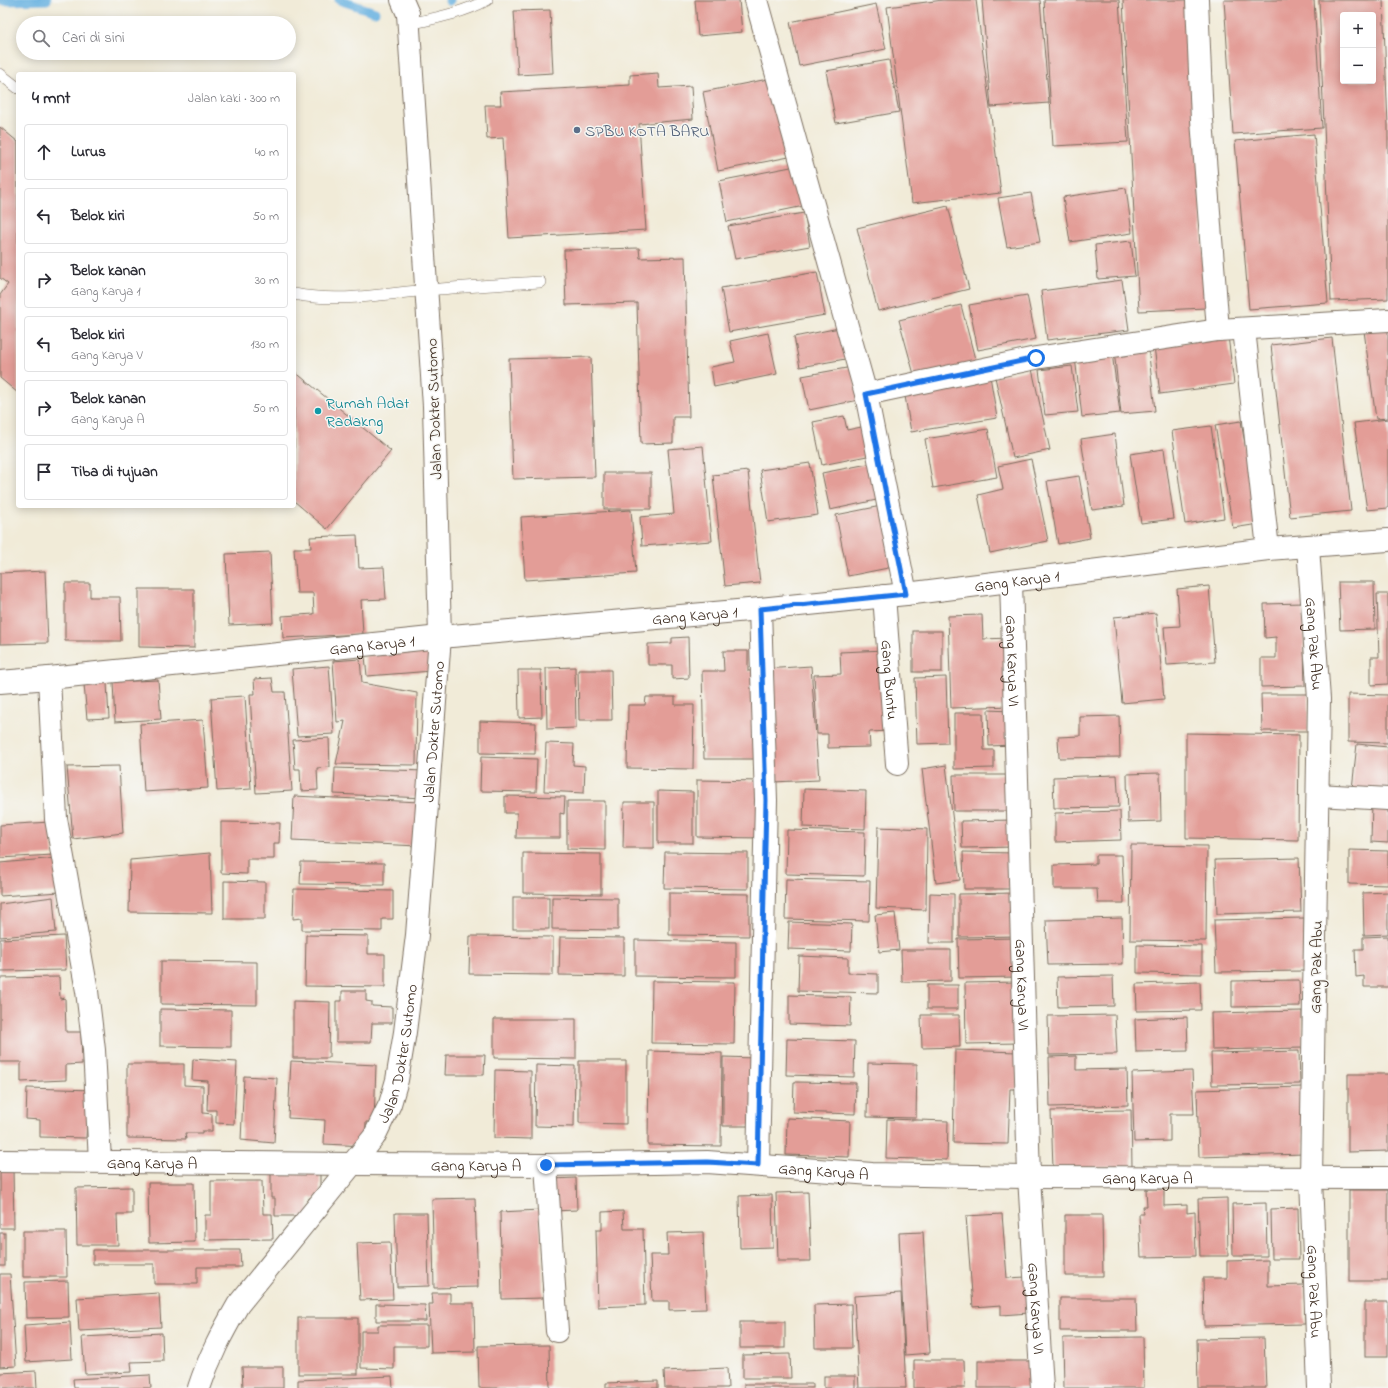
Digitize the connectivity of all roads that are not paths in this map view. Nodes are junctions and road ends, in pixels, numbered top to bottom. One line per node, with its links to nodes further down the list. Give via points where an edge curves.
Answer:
1 (487, 0): 4 (lane, via 459,12)
2 (756, 0): 13 (street)
3 (1197, 0): 12 (street, via 1202,120)
4 (408, 9): 8 (street, Jalan Dokter Sutomo)
5 (0, 74): 6 (lane)
6 (16, 86)
7 (540, 282): 8 (lane)
8 (427, 290): 9 (lane, via 323,299); 21 (street, Jalan Dokter Sutomo, via 434,406)
9 (296, 294)
10 (1388, 320): 11 (street)
11 (1244, 329): 12 (street); 16 (street)
12 (1218, 330): 13 (street, via 1036,358)
13 (866, 394): 18 (street)
14 (1388, 540): 15 (street, Gang Karya 1)
15 (1308, 547): 16 (street, Gang Karya 1); 25 (street, Gang Pak Abu, via 1319,699)
16 (1268, 549): 17 (street, Gang Karya 1)
17 (1011, 581): 18 (street, Gang Karya 1); 32 (street, Gang Karya VI)
18 (906, 594): 19 (street, Gang Karya 1)
19 (884, 596): 20 (street, Gang Karya 1); 24 (street, Gang Buntu)
20 (760, 609): 21 (street, Gang Karya 1); 31 (street, via 766,800)
21 (440, 637): 22 (street, Gang Karya 1); 29 (street, Jalan Dokter Sutomo, via 417,935 404,1039 390,1104 374,1137)
22 (49, 678): 23 (street, Gang Karya 1); 28 (street, via 56,819 87,991 94,1050)
23 (0, 682)
24 (897, 764)
25 (1318, 795): 26 (street); 33 (street, Gang Pak Abu)
26 (1388, 799)
27 (0, 1161): 28 (street, Gang Karya A)
28 (100, 1161): 29 (street, Gang Karya A)
29 (353, 1164): 30 (street, Gang Karya A); 36 (street, Jalan Dokter Sutomo, via 238,1305 206,1365)
30 (546, 1165): 31 (street, Gang Karya A, via 707,1162); 35 (street)
31 (758, 1165): 32 (street, Gang Karya A, via 872,1174)
32 (1029, 1177): 33 (street, Gang Karya A); 37 (street, Gang Karya VI)
33 (1311, 1178): 34 (street, Gang Karya A); 38 (street, Gang Pak Abu)
34 (1388, 1178)
35 (557, 1331)
36 (199, 1388)
37 (1042, 1388)
38 (1319, 1388)

